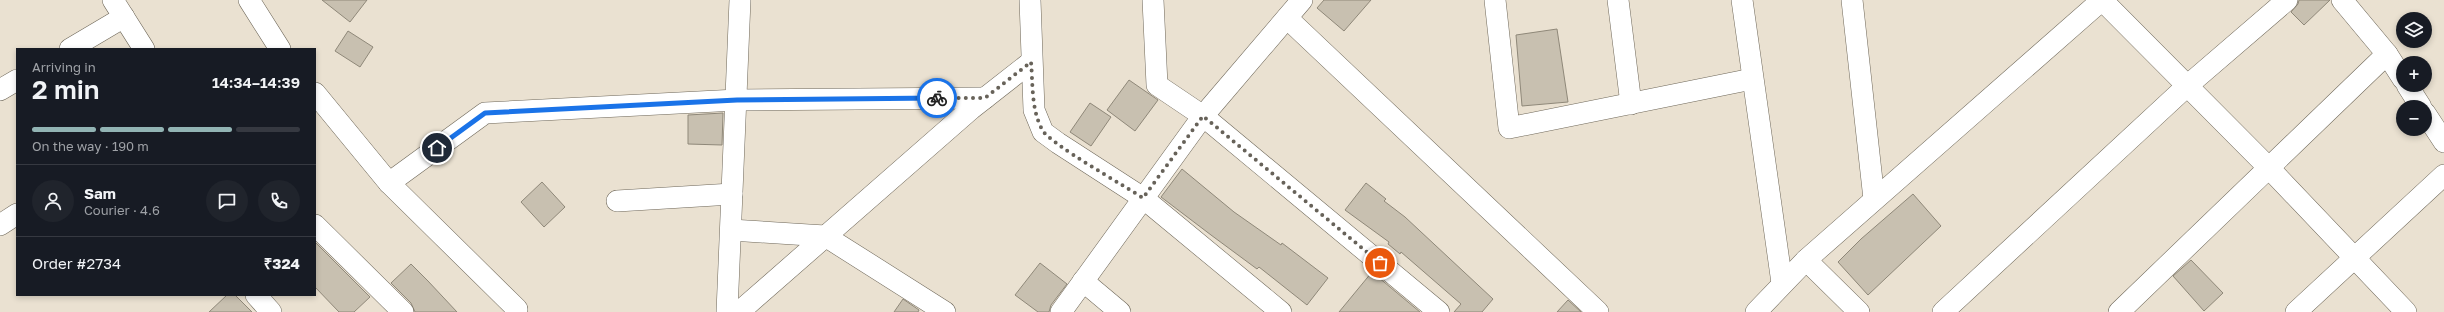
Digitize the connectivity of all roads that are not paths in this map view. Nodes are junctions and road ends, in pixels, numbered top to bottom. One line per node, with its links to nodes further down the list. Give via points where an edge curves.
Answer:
1 (113, 0): 14 (street)
2 (249, 0): 16 (street)
3 (740, 0): 28 (street)
4 (1030, 0): 20 (street)
5 (1153, 0): 30 (street, via 1157,86)
6 (1302, 0): 15 (street)
7 (1495, 0): 29 (street, via 1509,128)
8 (1618, 0): 29 (street)
9 (1742, 0): 22 (street)
10 (1852, 0): 38 (street)
11 (2102, 0): 24 (street); 38 (street)
12 (2287, 0): 24 (street)
13 (2342, 0): 19 (street)
14 (124, 17): 17 (street); 18 (street)
15 (1287, 18): 30 (street); 60 (street)
16 (270, 46)
17 (72, 48)
18 (143, 48)
19 (2387, 54): 21 (street); 33 (street)
20 (1031, 62): 27 (street); 37 (street, via 1034,110 1043,132)
21 (2396, 68)
22 (1752, 80): 29 (street); 48 (street)
23 (16, 81): 25 (street)
24 (2187, 86): 33 (street); 63 (street)
25 (0, 90)
26 (316, 94): 35 (street)
27 (985, 98): 28 (street); 44 (street)
28 (737, 100): 35 (street, via 485,113); 36 (street)
29 (1631, 104)
30 (1203, 116): 37 (street); 59 (street)
31 (2432, 124): 32 (street)
32 (2444, 142)
33 (2269, 168): 45 (street); 64 (street)
34 (2444, 175): 45 (street)
35 (389, 183): 50 (street)
36 (732, 194): 39 (street); 43 (street)
37 (1143, 198): 47 (street); 58 (street)
38 (1874, 199): 46 (street)
39 (617, 201)
40 (16, 215): 41 (street)
41 (0, 225)
42 (316, 226): 52 (street)
43 (731, 230): 44 (street); 53 (street)
44 (825, 236): 54 (street); 55 (street)
45 (2354, 258): 65 (street); 66 (street)
46 (1806, 260): 48 (street); 62 (street)
47 (1083, 282): 56 (street); 57 (street)
48 (1782, 283): 61 (street)
49 (257, 296): 51 (street)
50 (520, 311)
51 (271, 312)
52 (403, 312)
53 (727, 312)
54 (739, 312)
55 (945, 312)
56 (1061, 312)
57 (1120, 312)
58 (1281, 312)
59 (1439, 312)
60 (1598, 312)
61 (1756, 312)
62 (1858, 312)
63 (1943, 312)
64 (2119, 312)
65 (2296, 312)
66 (2406, 312)

